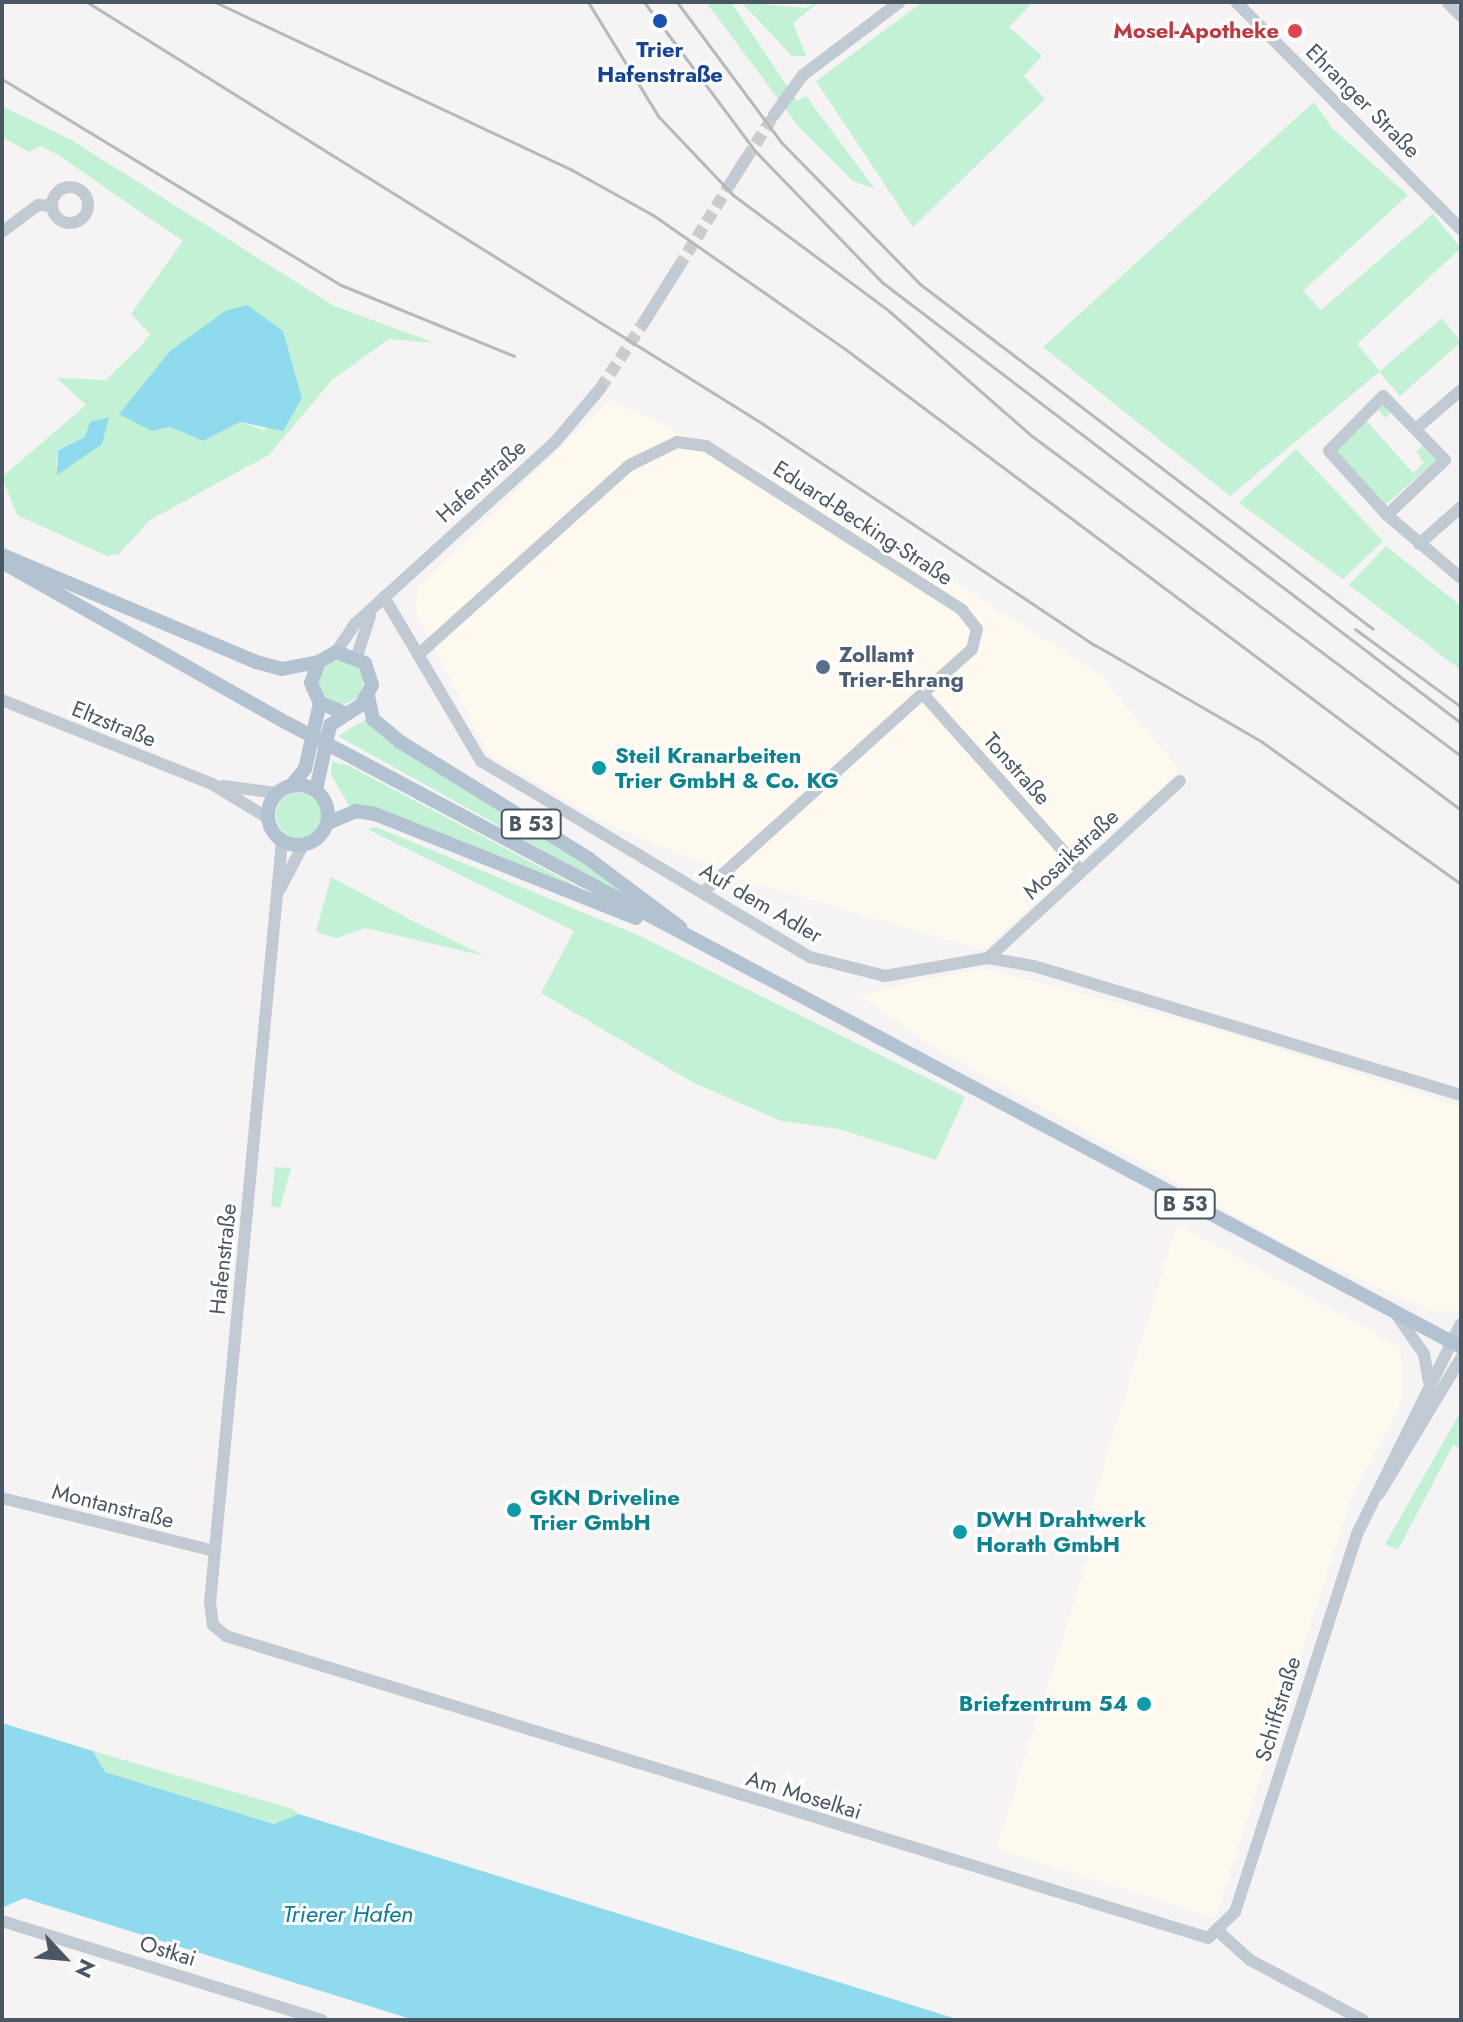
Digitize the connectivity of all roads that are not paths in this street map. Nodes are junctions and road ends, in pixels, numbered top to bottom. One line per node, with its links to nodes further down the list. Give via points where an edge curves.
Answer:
1 (900, 2): 5 (street, via 803,75)
2 (1236, 2): 9 (street, Ehranger Straße)
3 (1447, 2): 4 (street)
4 (1461, 16)
5 (774, 115)
6 (746, 159): 7 (street)
7 (732, 181)
8 (52, 206): 10 (street, via 38,205)
9 (1461, 229)
10 (2, 232)
11 (678, 268): 12 (street)
12 (644, 322)
13 (600, 389): 22 (street, Hafenstraße, via 555,442)
14 (1461, 390): 15 (street)
15 (1418, 427): 17 (street, via 1445,464); 17 (street, via 1383,396 1330,444)
16 (1461, 507): 18 (street)
17 (1387, 515): 18 (street)
18 (1419, 544): 21 (street)
19 (2, 555): 26 (main road, via 256,662 282,669)
20 (2, 562): 43 (main road, B 53, bridge, via 287,723)
21 (1461, 578)
22 (384, 597): 23 (street, Hafenstraße); 24 (street, Auf dem Adler); 25 (street, Hafenstraße, via 367,619)
23 (336, 652): 25 (main road); 26 (main road)
24 (419, 654): 27 (street, Eduard-Becking-Straße, via 630,465 677,442 706,446 971,619 977,629 972,649); 42 (street, Auf dem Adler, via 481,761)
25 (357, 656): 28 (main road, B 53, via 371,674)
26 (319, 662): 30 (main road, via 311,683)
27 (923, 694): 40 (street, Tonstraße); 42 (street, Eduard-Becking-Straße)
28 (368, 696): 31 (main road); 44 (main road, B 53, via 373,719 399,741 638,891)
29 (2, 700): 33 (street, Eltzstraße)
30 (320, 703): 31 (main road); 34 (main road, via 305,769)
31 (342, 712): 35 (main road, via 324,742)
32 (1180, 781): 40 (street, Mosaikstraße)
33 (212, 784): 34 (street, Eltzstraße); 36 (street, Eltzstraße)
34 (284, 790): 35 (main road); 36 (main road)
35 (316, 790): 37 (main road)
36 (268, 818): 38 (main road)
37 (328, 823): 39 (main road, B 53); 43 (main road, B 53, via 356,811 375,814)
38 (282, 841): 39 (main road); 41 (street, Hafenstraße)
39 (303, 845): 41 (street, Hafenstraße)
40 (1081, 871): 45 (street, Mosaikstraße)
41 (278, 892): 56 (street, Hafenstraße)
42 (703, 892): 45 (street, Auf dem Adler, via 810,957 843,969 885,976)
43 (683, 935): 44 (main road, B 53)
44 (705, 947): 47 (main road, B 53)
45 (988, 958): 46 (street, Auf dem Adler)
46 (1461, 1095)
47 (1396, 1314): 49 (main road, B 53); 51 (street, via 1424,1354)
48 (1461, 1324): 49 (street, Schiffstraße)
49 (1456, 1344): 51 (street, Schiffstraße)
50 (1461, 1358): 53 (street, Schiffstraße)
51 (1429, 1385): 54 (street, Schiffstraße)
52 (1461, 1385): 53 (street)
53 (1440, 1396): 54 (street, Schiffstraße)
54 (1377, 1496): 59 (street, Schiffstraße, via 1320,1640 1239,1901)
55 (2, 1498): 56 (street, Montanstraße)
56 (215, 1551): 57 (street, Hafenstraße, via 209,1612)
57 (215, 1629): 59 (street, Am Moselkai, via 1191,1938)
58 (2, 1921): 60 (street, Ostkai)
59 (1220, 1933): 61 (street, via 1250,1960)
60 (322, 2020)
61 (1363, 2020)

